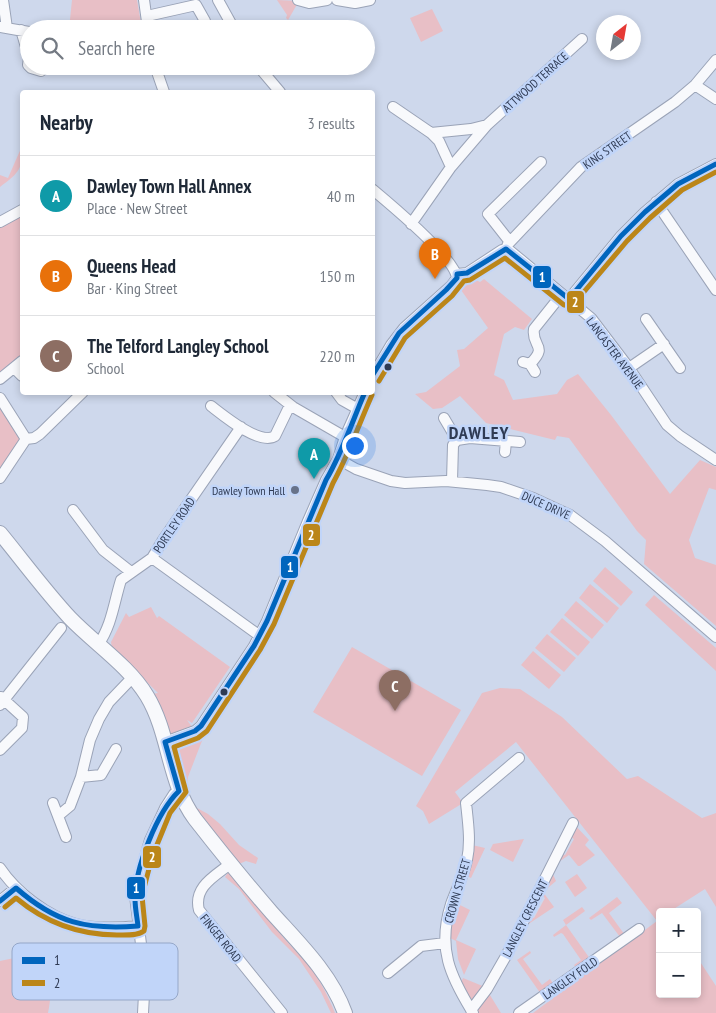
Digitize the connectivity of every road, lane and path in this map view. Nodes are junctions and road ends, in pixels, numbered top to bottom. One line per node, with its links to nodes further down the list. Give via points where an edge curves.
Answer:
1 (3, 0): 12 (street)
2 (144, 0): 8 (street)
3 (218, 0): 11 (street)
4 (298, 0): 5 (street, via 309,3)
5 (327, 0)
6 (337, 0): 7 (street, via 354,3)
7 (370, 0)
8 (147, 16): 9 (street); 10 (street, via 196,5)
9 (147, 20)
10 (204, 20)
11 (229, 20)
12 (4, 28): 13 (street)
13 (20, 30)
14 (582, 39): 23 (street, ATTWOOD TERRACE)
15 (716, 60): 18 (street, KING STREET)
16 (158, 75): 19 (street)
17 (266, 75): 20 (street)
18 (695, 85): 21 (street); 33 (street, KING STREET, via 581,167)
19 (163, 90)
20 (278, 90)
21 (716, 100)
22 (393, 108): 24 (street)
23 (487, 125): 24 (street); 27 (street, ATTWOOD TERRACE)
24 (431, 133): 27 (street, via 439,140)
25 (541, 162): 33 (street, LANCASTER AVENUE, via 488,214)
26 (716, 164): 29 (street, via 678,184)
27 (451, 167): 32 (street, ATTWOOD TERRACE)
28 (375, 192): 32 (street)
29 (656, 202): 35 (street); 36 (street)
30 (20, 211): 31 (street)
31 (0, 222)
32 (411, 224): 34 (street)
33 (508, 245): 34 (street, via 467,273); 36 (street, LANCASTER AVENUE)
34 (455, 271): 44 (street, via 457,278 451,286 400,332)
35 (716, 290)
36 (566, 296): 40 (street, via 534,329 539,352); 42 (street, LANCASTER AVENUE, via 591,318)
37 (646, 319): 38 (street)
38 (664, 344): 42 (street); 43 (street)
39 (20, 363): 41 (street)
40 (529, 366)
41 (14, 368): 45 (street); 46 (street)
42 (629, 368): 64 (street, LANCASTER AVENUE, via 667,425)
43 (680, 368)
44 (375, 373)
45 (20, 374)
46 (0, 379)
47 (80, 395): 58 (street, via 40,434)
48 (278, 395): 52 (street)
49 (338, 395): 54 (street)
50 (364, 395): 54 (street)
51 (0, 398): 58 (street)
52 (290, 405): 56 (street, via 275,436 270,439); 57 (street)
53 (211, 406): 56 (street)
54 (358, 409): 57 (street)
55 (444, 418): 59 (street)
56 (241, 427): 69 (street, PORTLEY ROAD)
57 (345, 437): 63 (street)
58 (26, 439): 65 (street)
59 (457, 440): 60 (street); 66 (street, via 453,445)
60 (506, 441): 61 (street); 62 (street)
61 (520, 442)
62 (505, 452)
63 (338, 459): 66 (street, DUCE DRIVE, via 356,469 396,482); 72 (street, via 326,480)
64 (716, 460)
65 (0, 478)
66 (452, 481): 73 (street, DUCE DRIVE, via 501,488 570,515)
67 (73, 510): 70 (street, via 103,550)
68 (0, 533): 71 (main road)
69 (152, 558): 70 (street, PORTLEY ROAD); 72 (street)
70 (131, 572): 74 (street, PORTLEY ROAD, via 122,580 111,620)
71 (66, 623): 74 (main road); 76 (street)
72 (260, 636): 77 (street, via 201,726)
73 (716, 637)
74 (98, 645): 75 (main road)
75 (132, 678): 77 (main road, via 146,695); 81 (street, via 109,702 99,719)
76 (1, 700): 78 (street, via 23,717 22,728)
77 (165, 742): 82 (main road)
78 (0, 750)
79 (116, 750): 81 (street, via 101,775)
80 (519, 758): 94 (street, CROWN STREET, via 466,803 469,831 467,860 447,919)
81 (81, 777): 84 (street, via 70,806)
82 (179, 791): 87 (main road, via 194,817); 91 (street, via 165,808 145,856 135,896)
83 (53, 803): 84 (street)
84 (58, 816): 86 (street)
85 (573, 823): 97 (street, LANGLEY CRESCENT, via 506,956)
86 (66, 838)
87 (230, 864): 99 (street, FINGER ROAD, via 201,889 199,910); 100 (main road, via 331,983)
88 (0, 868): 89 (street)
89 (16, 888): 90 (street); 91 (street, via 45,910 75,924)
90 (0, 900)
91 (138, 926): 93 (street)
92 (639, 930): 101 (street, LANGLEY FOLD)
93 (140, 943)
94 (444, 943): 95 (street, via 422,946); 97 (street, CROWN STREET, via 452,976)
95 (388, 973)
96 (144, 1000): 98 (street)
97 (472, 1011)
98 (143, 1013)
99 (282, 1013)
100 (345, 1013)
101 (519, 1013)

